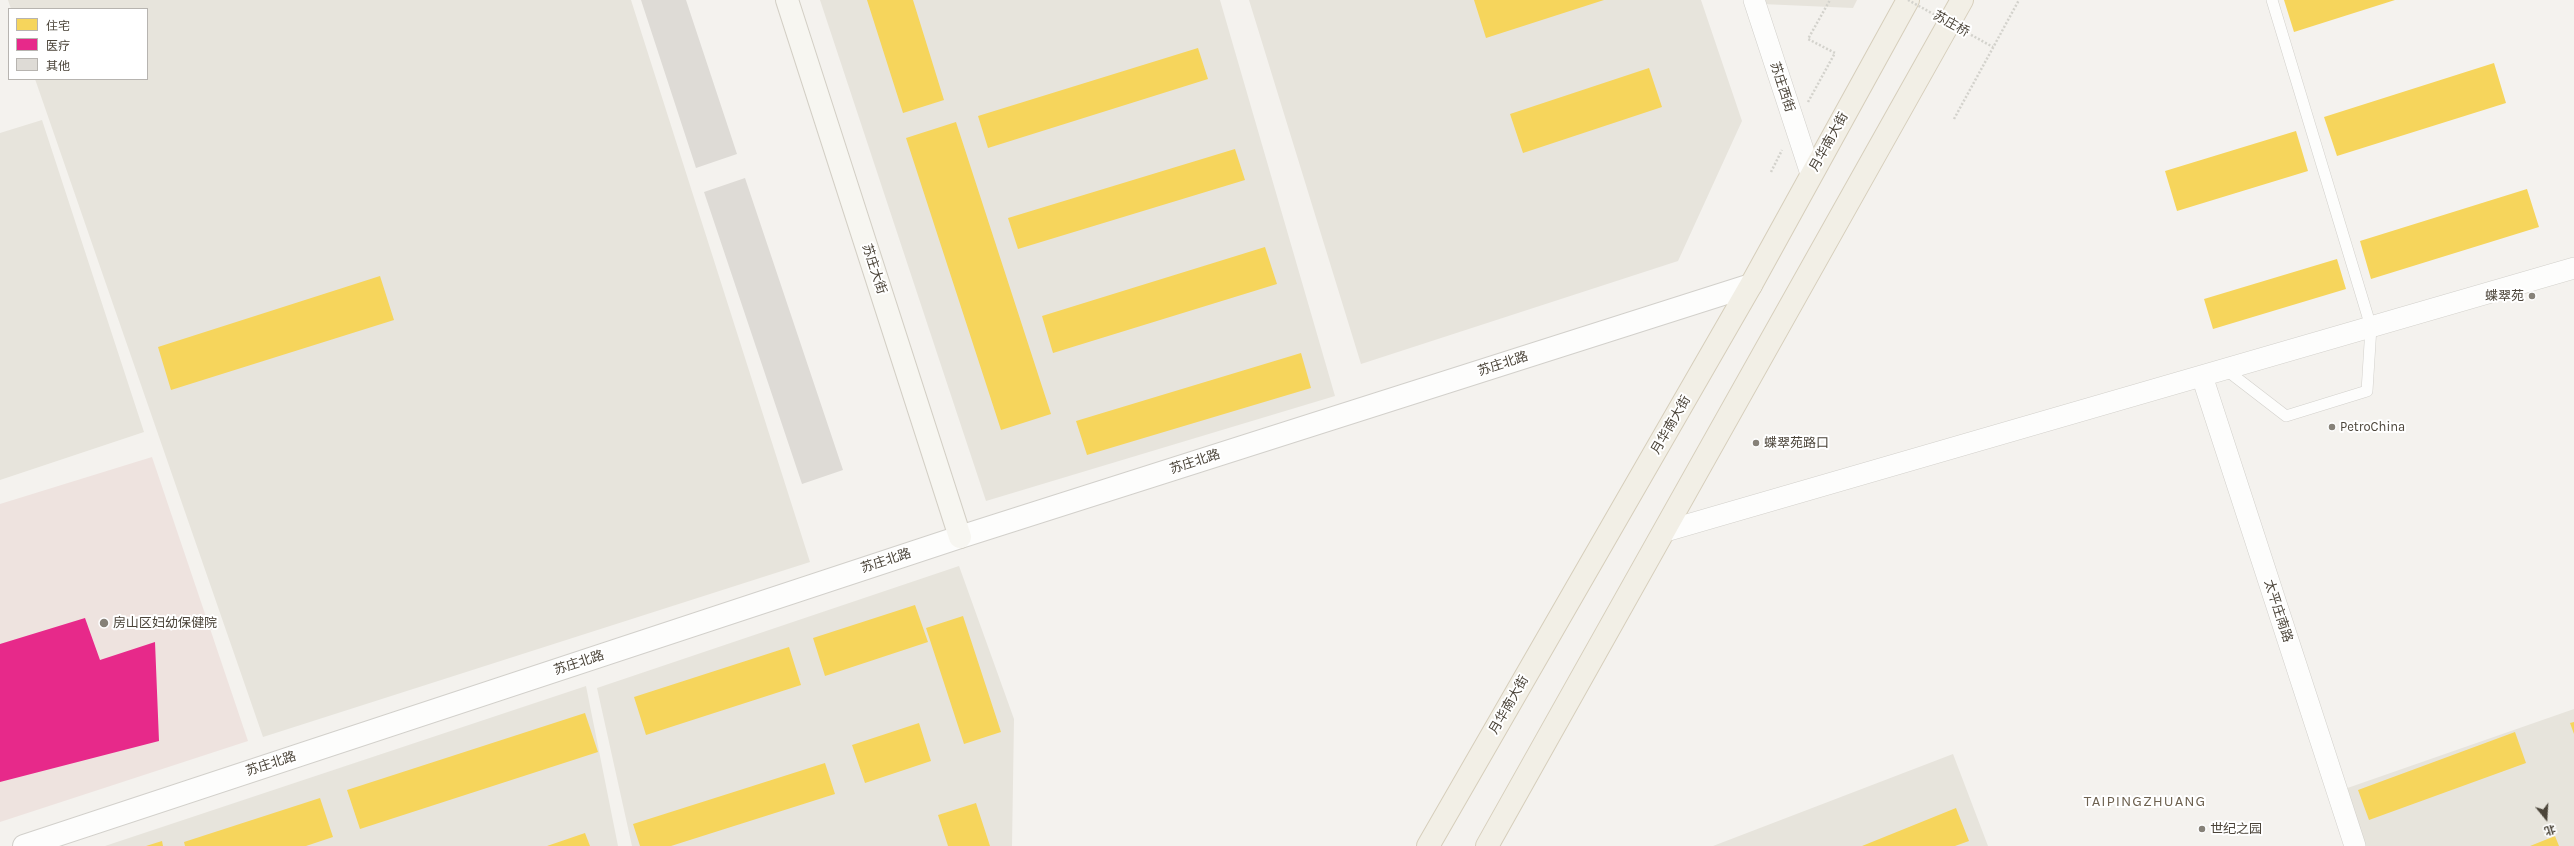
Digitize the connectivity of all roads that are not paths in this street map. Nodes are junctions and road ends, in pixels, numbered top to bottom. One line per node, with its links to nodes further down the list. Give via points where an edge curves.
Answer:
1 (787, 0): 13 (main road, 苏庄大街)
2 (1754, 0): 6 (street, 苏庄西街)
3 (1908, 0): 6 (main road, 月华南大街)
4 (1962, 0): 12 (main road)
5 (2272, 0): 9 (lane)
6 (1811, 174): 8 (main road, 月华南大街)
7 (2574, 268): 9 (street)
8 (1751, 285): 13 (street, 苏庄北路); 15 (main road, 月华南大街)
9 (2371, 327): 10 (street); 10 (lane, via 2367,391 2286,416)
10 (2225, 369): 11 (street)
11 (2202, 376): 12 (street); 17 (street, 太平庄南路)
12 (1666, 531): 16 (main road)
13 (960, 537): 14 (street, 苏庄北路)
14 (24, 846)
15 (1428, 846)
16 (1487, 846)
17 (2355, 846)

